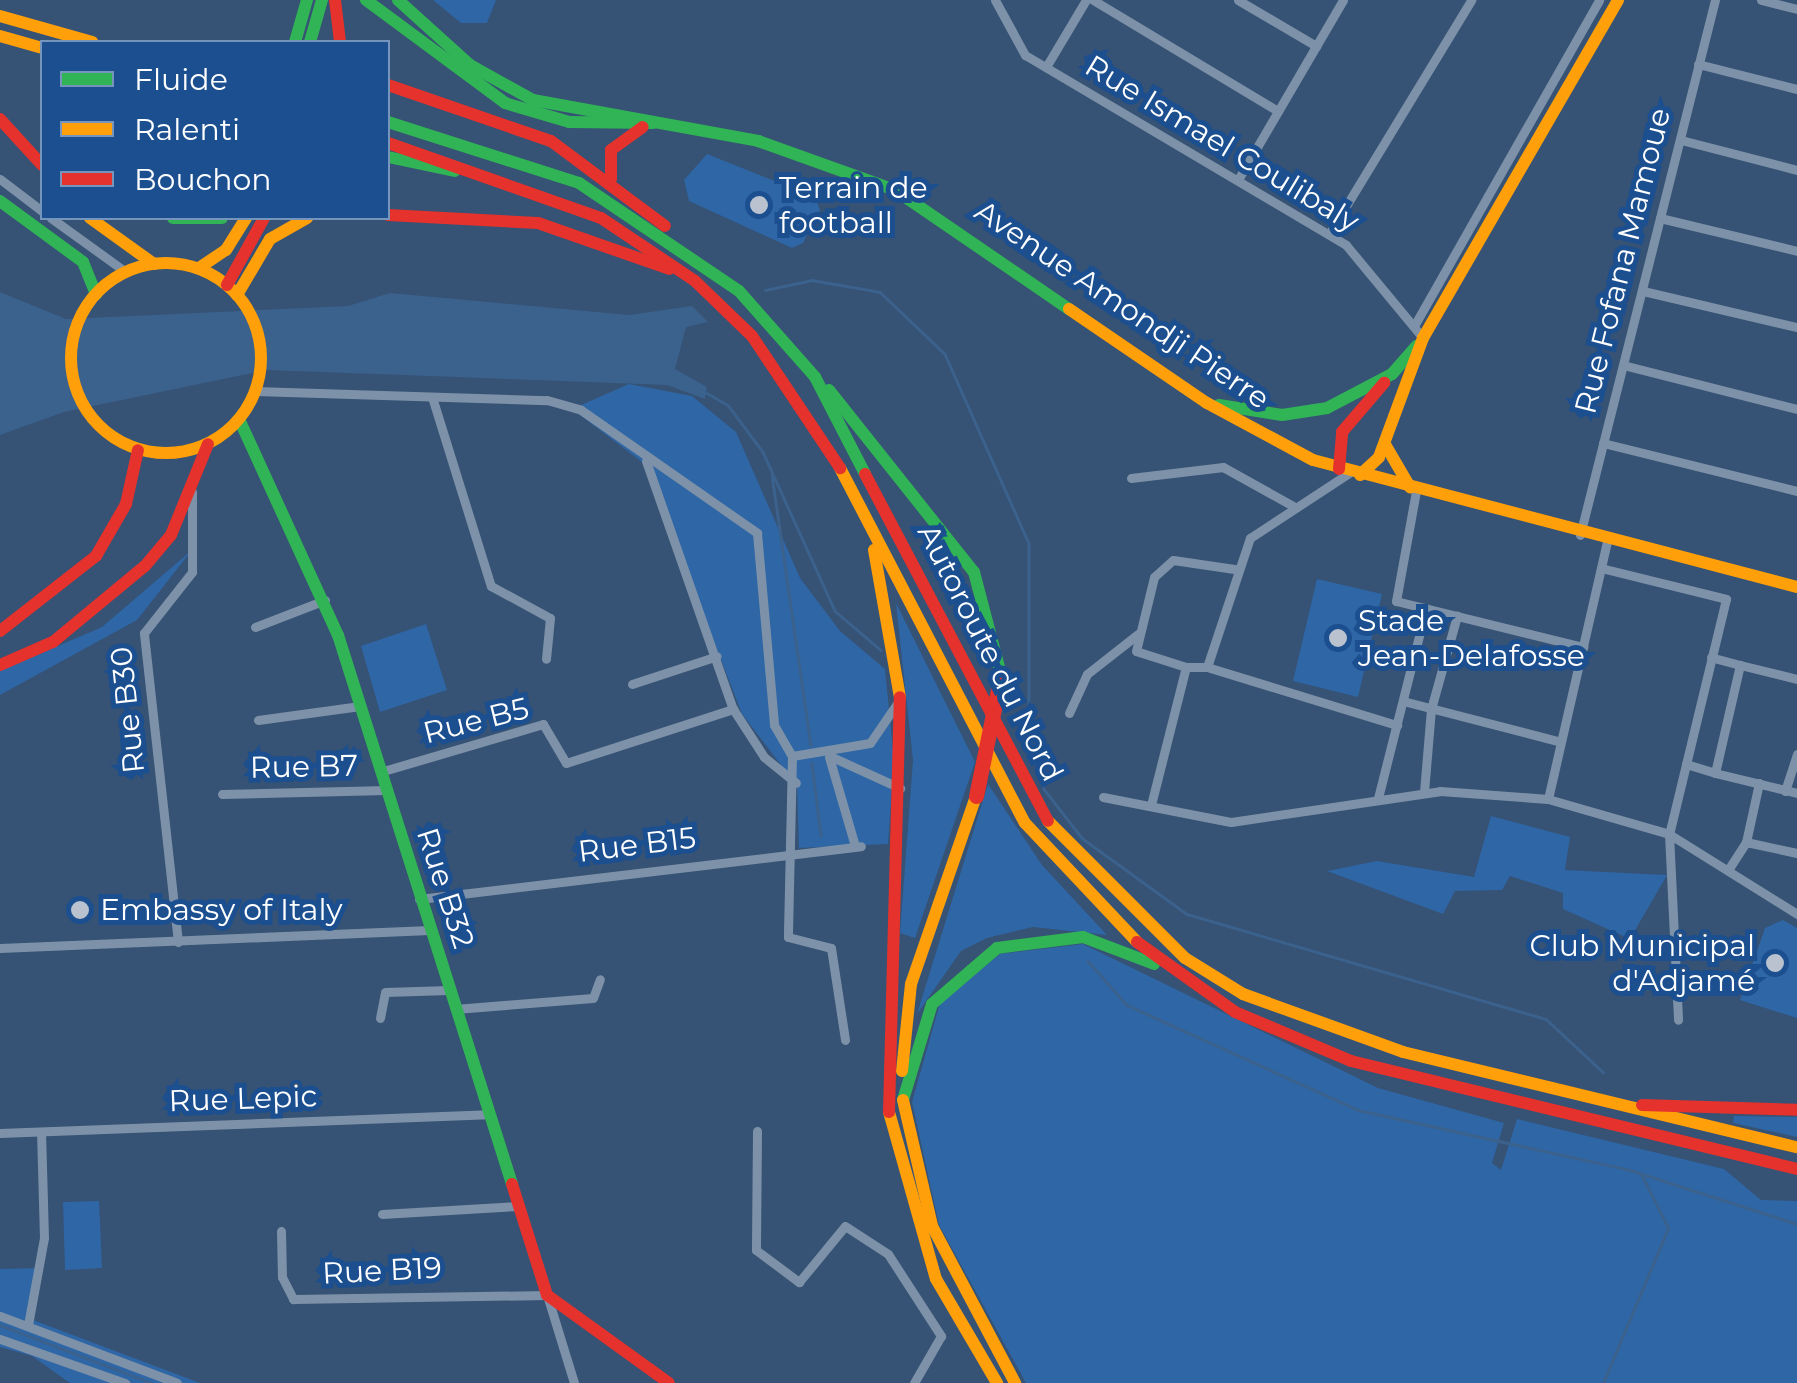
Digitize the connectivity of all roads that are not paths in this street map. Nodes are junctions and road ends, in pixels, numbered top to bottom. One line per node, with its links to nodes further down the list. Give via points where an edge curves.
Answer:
1 (307, 0): 19 (main road)
2 (322, 0): 20 (main road)
3 (334, 0): 21 (main road)
4 (366, 0): 31 (main road, via 436,59 535,114)
5 (398, 0): 31 (main road, via 509,90)
6 (995, 0): 25 (street, Rue Ismael Coulibaly, via 1012,41)
7 (1090, 0): 25 (street); 28 (street)
8 (1238, 0): 22 (street)
9 (1343, 0): 22 (street)
10 (1471, 0): 50 (street)
11 (1599, 0): 61 (street)
12 (1618, 0): 61 (main road)
13 (1715, 0): 24 (street, Rue Fofana Mamoue)
14 (1761, 0): 15 (street)
15 (1797, 9)
16 (0, 16): 18 (main road)
17 (0, 36): 23 (main road)
18 (85, 40)
19 (296, 40)
20 (311, 40)
21 (340, 40)
22 (1316, 46): 28 (street)
23 (40, 47)
24 (1698, 64): 27 (street); 32 (street, Rue Fofana Mamoue)
25 (1046, 68): 38 (street, Rue Ismael Coulibaly)
26 (390, 86): 40 (main road, via 551,141)
27 (1797, 88)
28 (1278, 110): 38 (street)
29 (0, 119): 35 (main road)
30 (390, 123): 51 (main road, Autoroute du Nord, via 578,183)
31 (652, 123): 40 (main road, via 611,150); 67 (main road, Avenue Amondji Pierre, via 791,150 895,190)
32 (1681, 140): 36 (street); 44 (street, Rue Fofana Mamoue)
33 (390, 144): 37 (main road, Autoroute du Nord)
34 (390, 157): 37 (main road)
35 (40, 163)
36 (1797, 170)
37 (504, 177): 56 (main road, Autoroute du Nord, via 601,218)
38 (1238, 178): 50 (street, Rue Ismael Coulibaly)
39 (0, 179): 42 (street)
40 (612, 179): 51 (main road)
41 (0, 201): 59 (main road, via 83,262)
42 (40, 209)
43 (390, 215): 56 (main road, via 485,216 575,231)
44 (1660, 218): 52 (street); 57 (street, Rue Fofana Mamoue)
45 (55, 220): 55 (street)
46 (93, 220): 53 (main road)
47 (245, 220): 54 (main road, via 226,250)
48 (263, 220): 58 (main road)
49 (304, 220): 58 (main road, via 270,240)
50 (1330, 234): 61 (street, Rue Ismael Coulibaly, via 1361,258)
51 (686, 248): 64 (main road, Autoroute du Nord)
52 (1797, 252)
53 (154, 264): 54 (main road); 55 (main road)
54 (197, 268): 58 (main road)
55 (126, 272): 59 (main road)
56 (695, 281): 81 (main road, Autoroute du Nord, via 795,389)
57 (1643, 290): 60 (street); 62 (street, Rue Fofana Mamoue)
58 (236, 295): 65 (main road, via 258,336)
59 (92, 300): 73 (main road, via 71,358 89,414)
60 (1797, 327)
61 (1419, 332): 63 (main road); 70 (main road)
62 (1624, 365): 68 (street); 71 (street, Rue Fofana Mamoue)
63 (1392, 374): 67 (main road, via 1303,413); 75 (main road, via 1342,432)
64 (815, 377): 147 (main road, bridge, via 960,548 993,616 1001,675 976,796 911,984); 148 (main road, Autoroute du Nord, via 1017,776 1138,919 1243,994 1322,1026)
65 (257, 384): 66 (street); 69 (main road)
66 (432, 397): 74 (street, via 564,403); 96 (street, via 490,586 550,618)
67 (1207, 403): 75 (main road, Avenue Amondji Pierre)
68 (1797, 410)
69 (239, 419): 72 (main road); 87 (main road, Rue B32)
70 (1386, 436): 75 (main road); 79 (main road, via 1396,476)
71 (1603, 443): 77 (street); 82 (street, Rue Fofana Mamoue)
72 (208, 444): 73 (main road); 78 (main road)
73 (138, 450): 91 (main road, via 126,504 96,556)
74 (645, 459): 94 (street); 113 (street, via 758,533 774,725)
75 (1349, 472): 79 (main road, Avenue Amondji Pierre); 80 (street)
76 (1131, 478): 80 (street, via 1223,466)
77 (1797, 491)
78 (192, 492): 97 (main road, via 170,535 118,594 53,642); 138 (street, Rue B30, via 192,572 144,633)
79 (1416, 492): 82 (main road, Avenue Amondji Pierre); 88 (street, via 1394,598)
80 (1293, 506): 85 (street, via 1258,528)
81 (867, 522): 103 (main road); 140 (main road, Autoroute du Nord, via 1024,823 1077,888)
82 (1580, 534): 83 (main road, Avenue Amondji Pierre)
83 (1607, 541): 84 (street); 86 (main road, Avenue Amondji Pierre)
84 (1601, 568): 93 (street); 95 (street, via 1726,599)
85 (1234, 569): 92 (street, via 1186,559 1161,566); 99 (street)
86 (1797, 587)
87 (325, 600): 90 (street); 105 (main road, Rue B32)
88 (1426, 608): 89 (street); 104 (street)
89 (1457, 616): 93 (street); 106 (street)
90 (254, 627)
91 (0, 631)
92 (1138, 634): 100 (street, via 1139,654); 108 (street, via 1087,674)
93 (1583, 646): 111 (street)
94 (717, 656): 102 (street); 107 (street)
95 (1711, 657): 98 (street); 115 (street)
96 (546, 660)
97 (0, 664)
98 (1740, 665): 101 (street); 117 (street)
99 (1207, 667): 100 (street); 110 (street)
100 (1186, 668): 129 (street)
101 (1797, 679)
102 (632, 684)
103 (900, 697): 114 (street, via 870,743); 120 (main road)
104 (1402, 702): 106 (street); 110 (street)
105 (360, 706): 109 (street); 116 (main road, Rue B32)
106 (1431, 709): 111 (street); 123 (street)
107 (733, 710): 116 (street, Rue B5, via 566,763 543,724); 119 (street, via 764,758)
108 (1069, 713)
109 (258, 720)
110 (1397, 725): 127 (street)
111 (1561, 742): 128 (street)
112 (1797, 754): 122 (street)
113 (792, 756): 114 (street); 119 (street)
114 (829, 756): 120 (street); 132 (street, Rue B15, via 858,846)
115 (1686, 764): 117 (street); 130 (street)
116 (380, 772): 121 (main road, Rue B32)
117 (1715, 773): 118 (street)
118 (1759, 783): 122 (street); 131 (street)
119 (796, 784): 132 (street)
120 (900, 788): 168 (main road, via 889,1131 929,1263)
121 (386, 790): 125 (street, Rue B7); 135 (main road, Rue B32)
122 (1785, 791): 124 (street)
123 (1424, 792): 127 (street); 128 (street)
124 (1797, 793)
125 (222, 794)
126 (1104, 797): 129 (street)
127 (1378, 798): 129 (street, via 1231,822)
128 (1548, 799): 130 (street)
129 (1152, 801)
130 (1670, 834): 134 (street); 145 (street)
131 (1746, 842): 133 (street); 134 (street)
132 (789, 851): 135 (street, Rue B15); 146 (street, via 788,940 831,948)
133 (1797, 853)
134 (1728, 870): 136 (street)
135 (419, 899): 137 (main road, Rue B32)
136 (1797, 914)
137 (430, 930): 138 (street); 142 (main road, Rue B32)
138 (178, 942): 139 (street)
139 (0, 948)
140 (1170, 971): 147 (main road, via 1083,937 997,948 932,1004); 155 (main road, Autoroute du Nord, via 1252,1020 1351,1061)
141 (600, 979): 143 (street, via 593,998)
142 (449, 990): 143 (main road, Rue B32); 144 (street, via 385,992)
143 (455, 1009): 150 (main road, Rue B32)
144 (380, 1018)
145 (1678, 1020)
146 (845, 1040)
147 (903, 1100): 169 (main road, via 932,1226)
148 (1598, 1102): 149 (main road); 154 (main road, Autoroute du Nord)
149 (1797, 1110)
150 (488, 1114): 152 (street, Rue Lepic); 156 (main road, Rue B32)
151 (0, 1132): 152 (street, Rue Lepic)
152 (41, 1132): 161 (street, via 44,1238)
153 (757, 1132): 167 (street, via 756,1250 799,1282 846,1226 888,1254 941,1336)
154 (1797, 1147)
155 (1797, 1172)
156 (517, 1206): 157 (street); 159 (main road, Rue B32)
157 (382, 1214)
158 (282, 1231): 159 (street, Rue B19, via 282,1277 292,1299)
159 (548, 1295): 165 (street, Rue B32); 166 (main road)
160 (0, 1316): 161 (street)
161 (28, 1325): 164 (street)
162 (0, 1339): 163 (street)
163 (125, 1383)
164 (177, 1383)
165 (574, 1383)
166 (669, 1383)
167 (914, 1383)
168 (997, 1383)
169 (1015, 1383)

